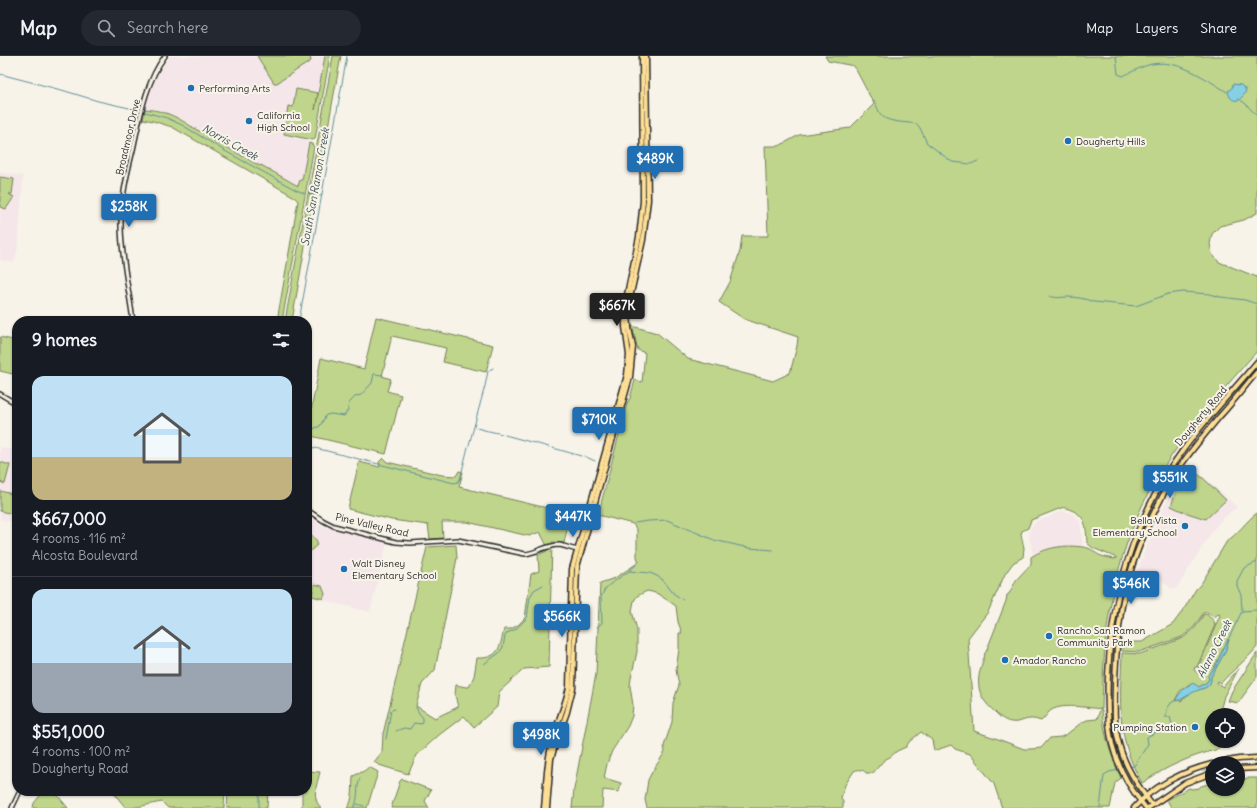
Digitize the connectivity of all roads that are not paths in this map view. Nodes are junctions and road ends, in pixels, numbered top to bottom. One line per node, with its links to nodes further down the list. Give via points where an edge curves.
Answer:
1 (165, 56): 5 (street, Broadmoor Drive, via 146,94 124,188 122,246)
2 (642, 56): 4 (main road, via 643,201)
3 (646, 56): 4 (main road, via 648,200 643,240)
4 (627, 300): 11 (main road, via 624,318 629,355 627,375); 24 (main road, via 633,347 632,366 577,568 573,688 552,759)
5 (132, 316)
6 (1257, 362): 20 (main road, Dougherty Road, via 1175,461 1149,507 1118,591 1110,643 1107,709 1112,745 1121,769)
7 (1257, 372): 19 (main road, Dougherty Road, via 1202,437 1178,470 1156,509 1128,581 1120,620 1114,709 1119,744 1137,784)
8 (0, 394): 9 (street)
9 (12, 401)
10 (312, 513): 11 (street, Pine Valley Road, via 334,526 396,542 458,540 525,554 559,545)
11 (578, 550): 23 (main road, via 572,568 568,687 566,702 551,744)
12 (1257, 758): 13 (main road)
13 (1245, 759)
14 (1205, 766): 19 (main road, via 1171,780)
15 (1257, 768): 16 (main road)
16 (1245, 769)
17 (1205, 776): 21 (main road, via 1185,783)
18 (18, 796): 22 (street)
19 (1146, 797): 20 (main road); 21 (main road, Dougherty Road)
20 (1140, 801): 21 (main road, Dougherty Road); 25 (main road)
21 (1148, 807)
22 (12, 808)
23 (544, 808)
24 (547, 808)
25 (1134, 808)

